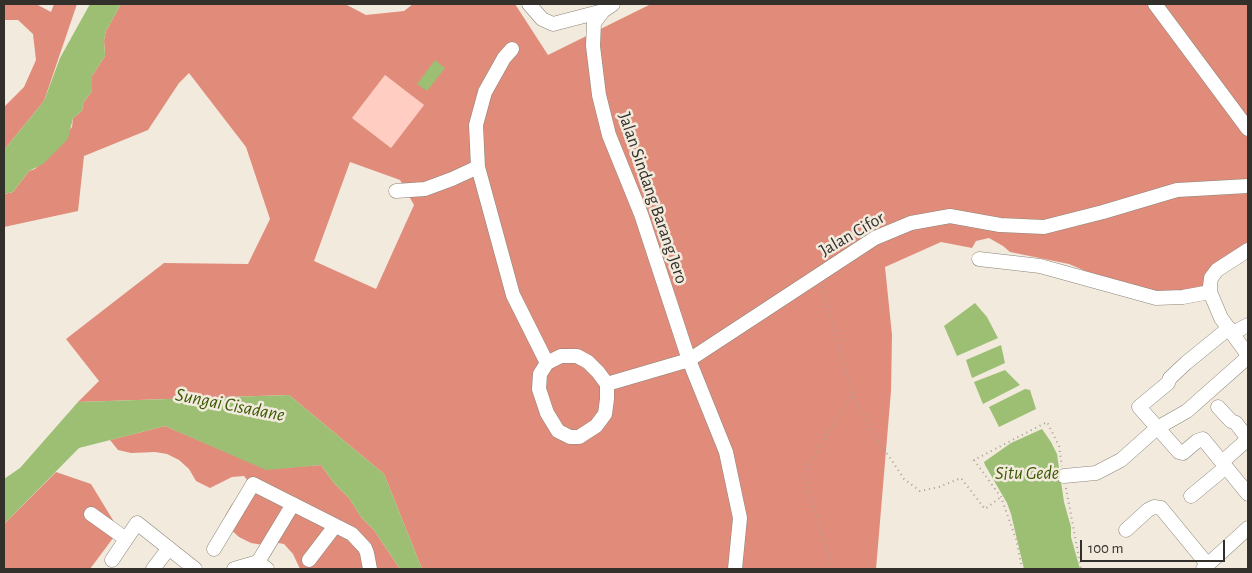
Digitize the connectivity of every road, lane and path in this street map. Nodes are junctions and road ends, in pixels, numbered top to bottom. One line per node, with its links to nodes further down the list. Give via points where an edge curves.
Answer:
1 (529, 4): 3 (street, via 542,19 553,24)
2 (1155, 4): 5 (street)
3 (597, 10): 16 (street, Jalan Sindang Barang Jero, via 593,46 599,95 609,135 641,214)
4 (512, 49): 6 (street, via 485,92 476,125)
5 (1248, 129)
6 (478, 167): 8 (street, via 425,188); 17 (street, via 513,295)
7 (1248, 186): 11 (street, Jalan Cifor, via 1177,190 1044,227 1000,225 950,216 911,224 874,238)
8 (396, 191)
9 (1248, 250): 12 (street, via 1217,270 1211,278)
10 (979, 260): 12 (street, via 1040,266 1156,298)
11 (819, 275): 16 (street, Jalan Cifor); 19 (path)
12 (1210, 292): 14 (street, via 1220,318)
13 (1248, 325): 14 (street)
14 (1231, 330): 15 (street); 21 (street, via 1186,363 1139,407)
15 (1248, 356): 21 (street, via 1186,411)
16 (689, 360): 18 (street, Jalan Cifor); 44 (street, Jalan Sindang Barang Jero, via 726,452 740,518)
17 (547, 363): 18 (street, via 561,356 576,356 593,367); 18 (street, via 540,374 539,389 547,413 558,431 570,437 588,432 605,414)
18 (607, 384)
19 (852, 393): 27 (path, via 869,426 904,479 920,491 961,478 985,509); 45 (path, via 803,474)
20 (1218, 407): 22 (street)
21 (1157, 428): 23 (street, via 1182,453 1197,440 1204,439); 24 (street, via 1121,460 1096,473)
22 (1248, 439): 23 (street)
23 (1224, 465): 25 (street); 26 (street)
24 (1064, 476): 27 (path, via 1059,446 1047,422 974,460); 47 (path)
25 (1248, 494)
26 (1191, 496)
27 (1000, 497): 46 (path, via 1016,539)
28 (294, 504): 30 (street); 35 (street, via 253,484); 38 (street)
29 (91, 514): 33 (street)
30 (335, 526): 37 (street); 43 (street, via 362,543)
31 (1248, 528): 39 (street)
32 (1126, 530): 39 (street, via 1148,510 1161,508)
33 (126, 539): 34 (street, via 137,523); 36 (street)
34 (169, 548): 40 (street); 41 (street)
35 (214, 549)
36 (112, 560)
37 (309, 560)
38 (262, 566): 42 (street)
39 (1205, 567)
40 (153, 569)
41 (195, 569)
42 (234, 569)
43 (370, 569)
44 (736, 569)
45 (833, 569)
46 (1022, 569)
47 (1081, 569)

